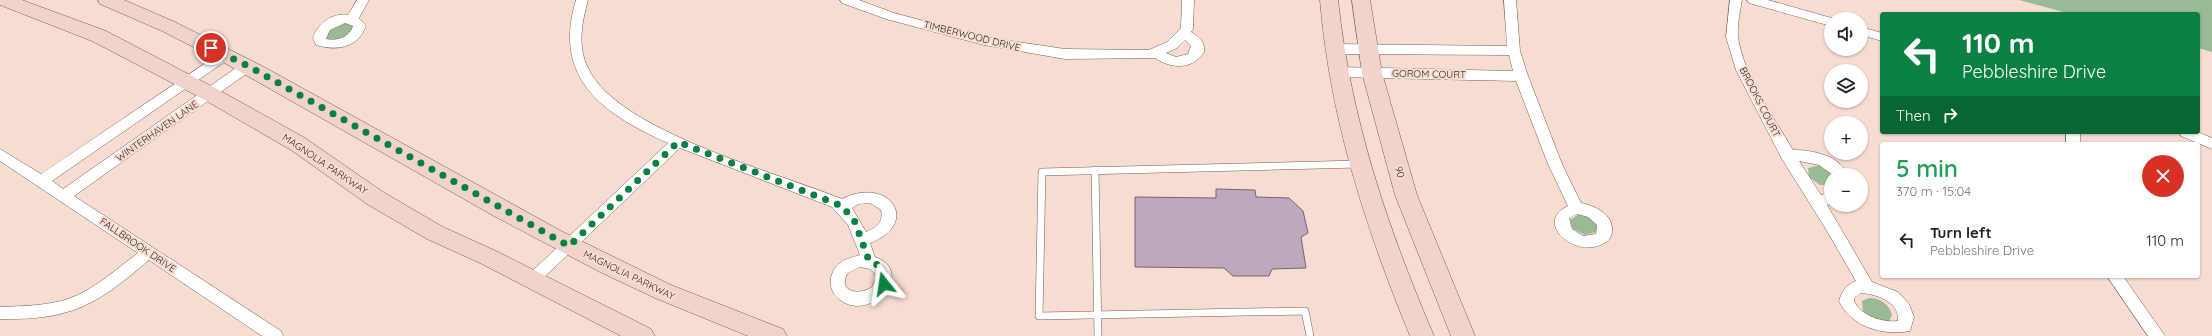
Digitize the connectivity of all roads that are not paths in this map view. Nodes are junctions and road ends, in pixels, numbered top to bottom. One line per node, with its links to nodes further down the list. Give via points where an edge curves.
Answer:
1 (4, 0): 26 (main road, MAGNOLIA PARKWAY, via 99,36)
2 (107, 0): 21 (main road, MAGNOLIA PARKWAY)
3 (363, 0): 12 (street)
4 (582, 0): 29 (street, via 574,32 576,53 582,72 594,89 610,104 628,117)
5 (846, 0): 20 (street, TIMBERWOOD DRIVE, via 890,16 1025,49 1110,56)
6 (1188, 0): 14 (street, via 1187,29)
7 (1329, 0): 17 (main road)
8 (1361, 0): 18 (main road, 90)
9 (1510, 0): 19 (street)
10 (1736, 0): 32 (street, BROOKS COURT, via 1732,23 1733,42 1739,62)
11 (1753, 0): 13 (street)
12 (352, 19)
13 (1824, 20)
14 (1184, 33): 20 (street, TIMBERWOOD DRIVE, via 1172,46); 20 (street, via 1197,41 1198,53 1194,58 1169,62)
15 (1868, 33): 16 (street)
16 (1880, 36)
17 (1333, 49): 18 (street); 23 (main road)
18 (1367, 49): 19 (street); 24 (main road, 90)
19 (1514, 51): 25 (street)
20 (1157, 53)
21 (224, 55): 22 (main road, MAGNOLIA PARKWAY); 26 (street)
22 (248, 66): 27 (street, WINTERHAVEN LANE); 43 (main road, MAGNOLIA PARKWAY)
23 (1337, 72): 24 (street, GOROM COURT); 33 (main road)
24 (1372, 73): 25 (street, GOROM COURT); 57 (main road, 90, via 1406,195)
25 (1520, 76): 41 (street, via 1555,164)
26 (186, 82): 27 (main road, MAGNOLIA PARKWAY); 36 (street)
27 (210, 94): 37 (street, WINTERHAVEN LANE); 47 (main road, MAGNOLIA PARKWAY, via 298,144 375,198 428,229)
28 (2190, 134): 30 (street)
29 (678, 142): 40 (street); 43 (street)
30 (2212, 144)
31 (0, 154): 36 (street, FALLBROOK DRIVE)
32 (1788, 155): 34 (street, via 1819,157); 39 (street, BROOKS COURT)
33 (1359, 164): 35 (lane); 56 (main road, via 1397,276)
34 (1836, 168)
35 (1095, 170): 50 (lane); 50 (lane, via 1042,172 1039,316)
36 (42, 181): 37 (street, FALLBROOK DRIVE)
37 (65, 195): 44 (street, FALLBROOK DRIVE)
38 (1824, 200): 39 (street)
39 (1817, 202): 48 (street, BROOKS COURT)
40 (842, 206): 42 (street, via 855,222); 42 (street, via 861,196 882,200 888,207 891,215 889,224 873,238)
41 (1576, 208)
42 (861, 240): 45 (street)
43 (569, 246): 47 (street); 53 (main road, MAGNOLIA PARKWAY, via 719,317)
44 (149, 252): 49 (street, via 90,295 68,305 45,310); 51 (street, FALLBROOK DRIVE)
45 (869, 261)
46 (2116, 278): 58 (street)
47 (532, 280): 52 (main road, MAGNOLIA PARKWAY)
48 (1867, 287)
49 (0, 313)
50 (1099, 315): 54 (lane); 55 (lane, via 1305,311)
51 (275, 336)
52 (642, 336)
53 (774, 336)
54 (1098, 336)
55 (1310, 336)
56 (1422, 336)
57 (1463, 336)
58 (2157, 336)

